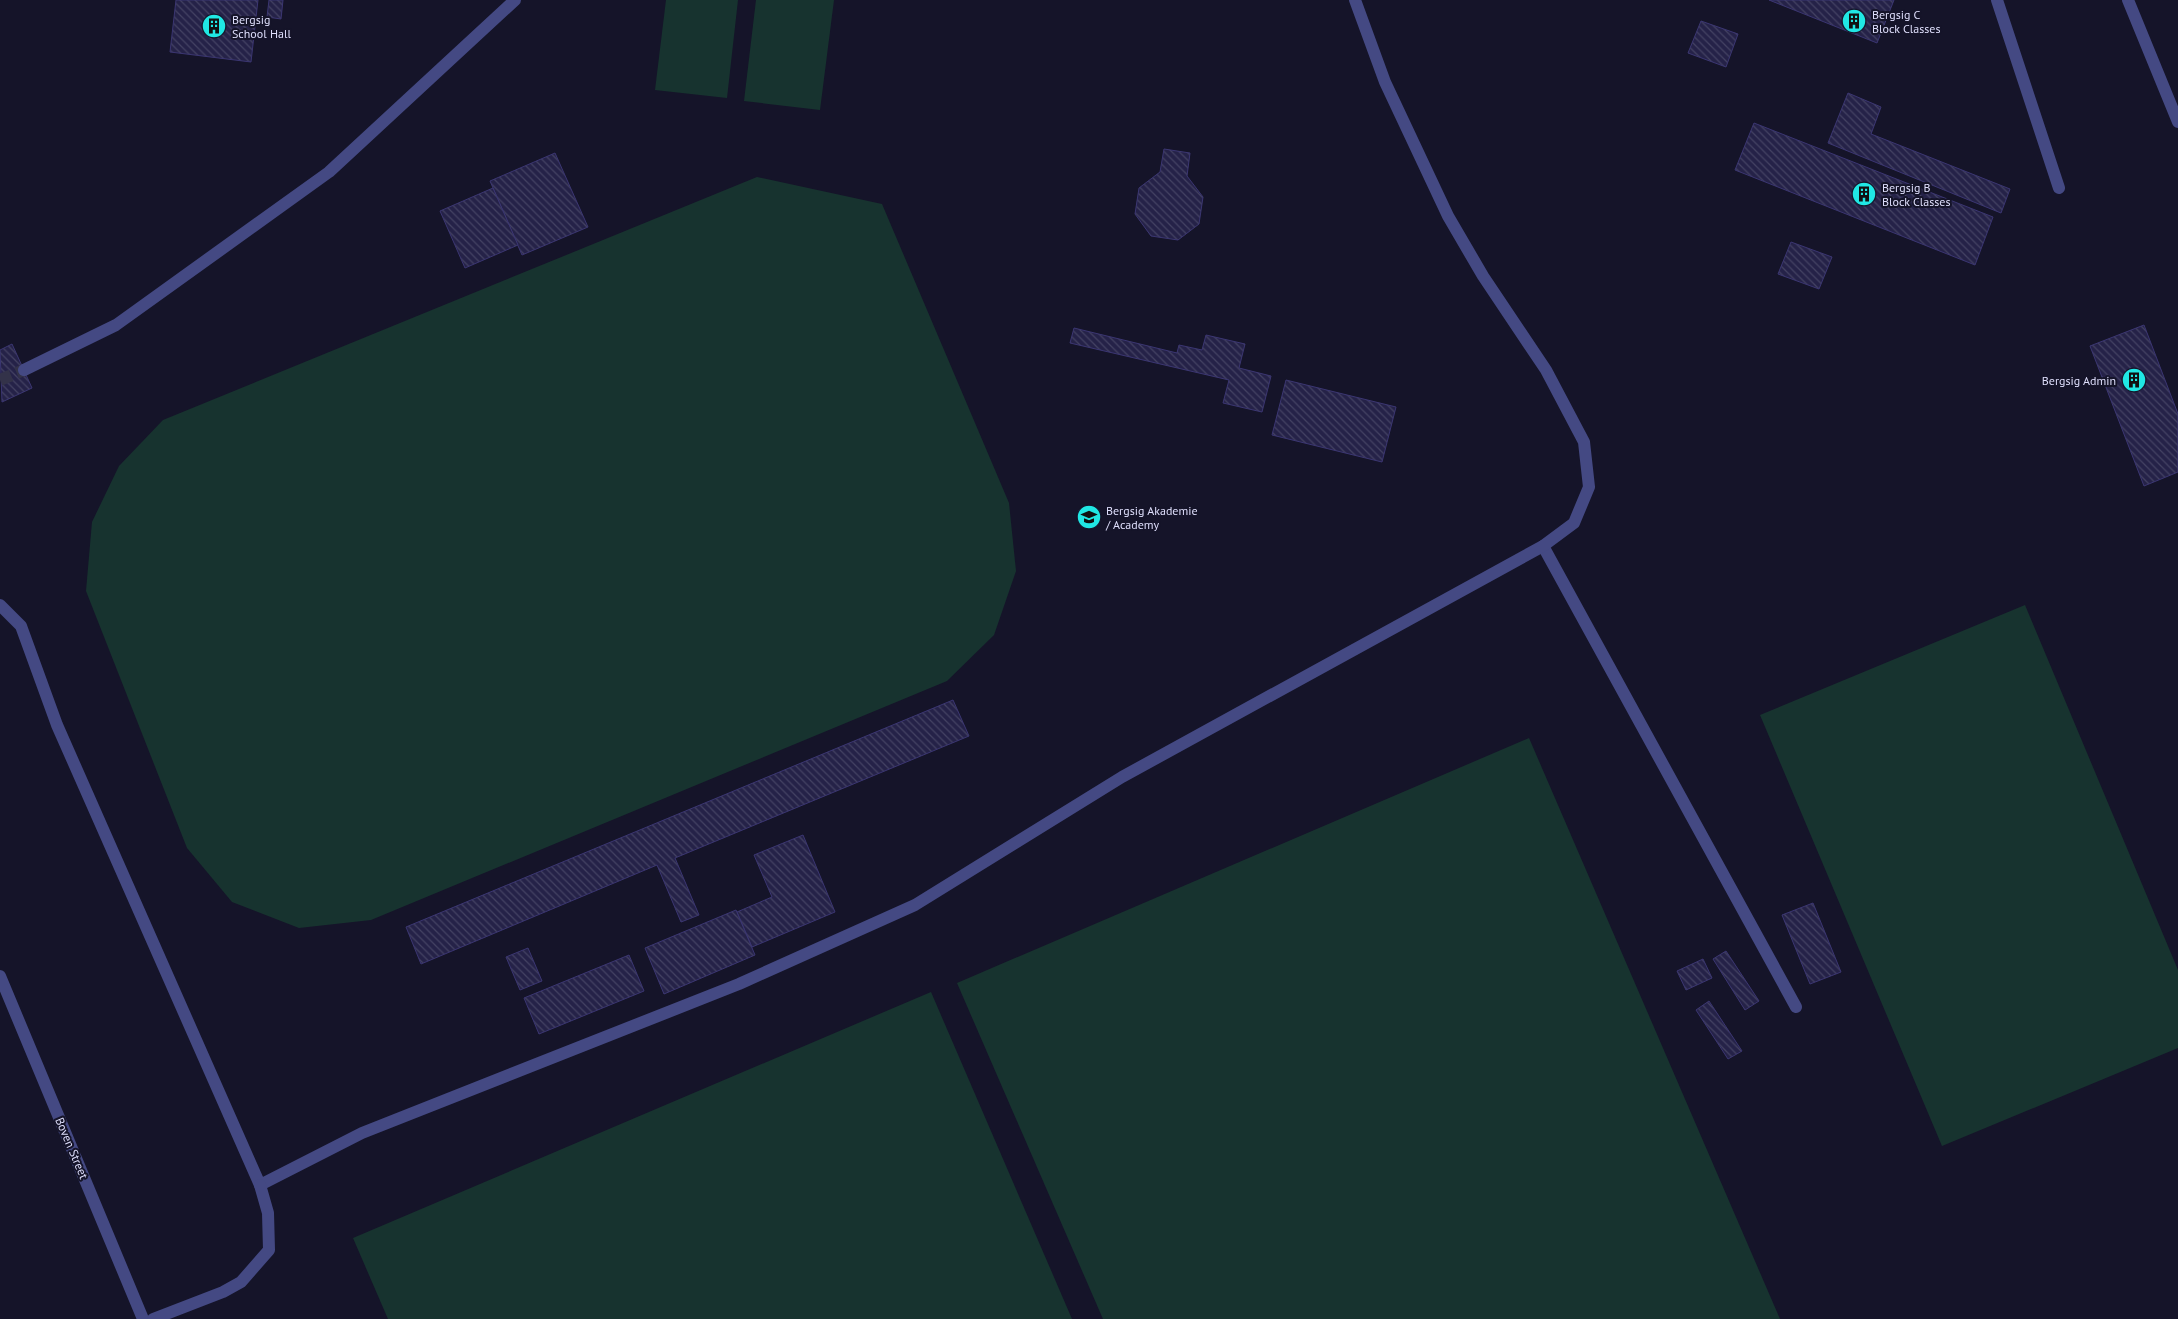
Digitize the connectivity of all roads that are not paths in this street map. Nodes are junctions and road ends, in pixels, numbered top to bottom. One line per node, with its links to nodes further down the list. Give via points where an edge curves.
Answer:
1 (515, 0): 7 (street, via 329,172 116,325)
2 (1355, 0): 8 (street, via 1384,82 1448,216 1482,276 1546,370 1584,442 1589,487 1574,523)
3 (1997, 0): 6 (street)
4 (2128, 0): 5 (street)
5 (2178, 122)
6 (2059, 188)
7 (24, 370)
8 (1542, 546): 11 (street); 12 (street, via 1122,777 915,906 739,984 362,1132)
9 (0, 605): 12 (street, via 21,626 57,725)
10 (0, 976): 13 (street, Boven Street)
11 (1796, 1007)
12 (260, 1185): 14 (street, via 268,1213 269,1250 241,1282)
13 (144, 1319)
14 (153, 1319)

